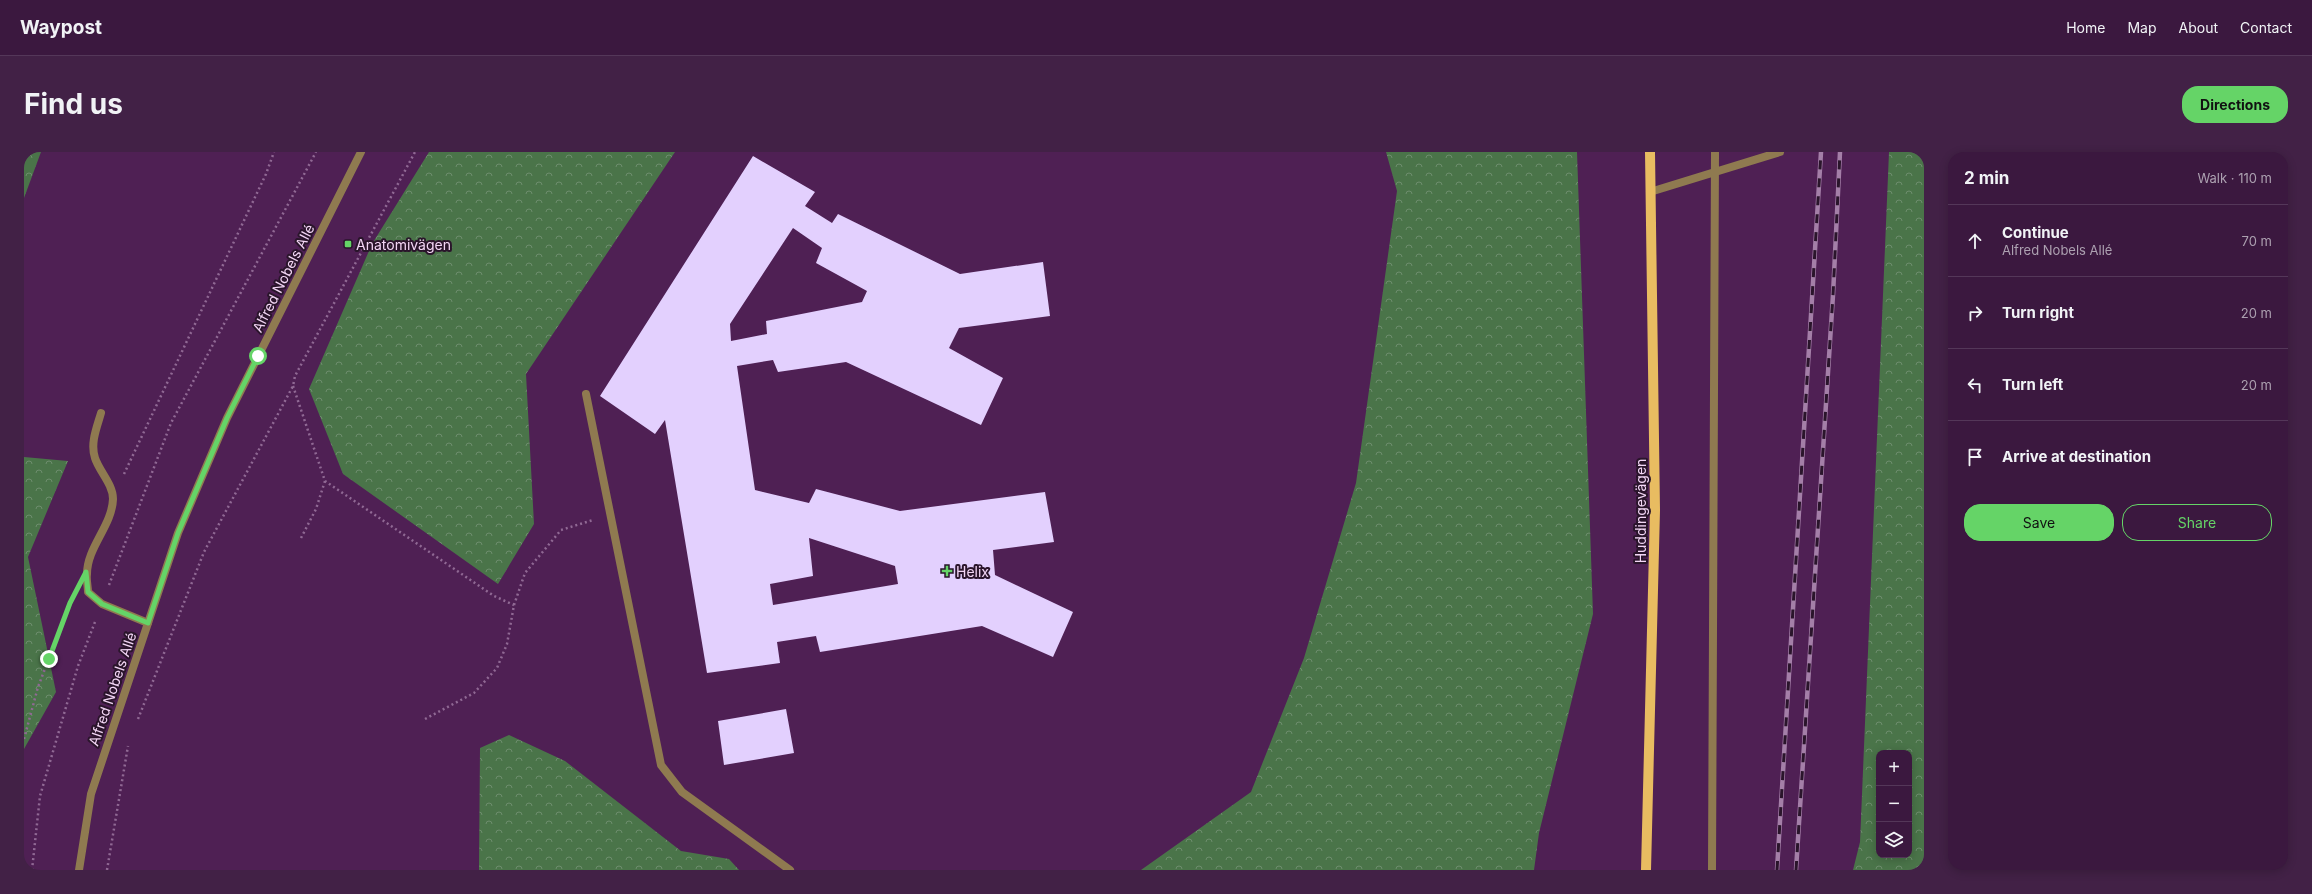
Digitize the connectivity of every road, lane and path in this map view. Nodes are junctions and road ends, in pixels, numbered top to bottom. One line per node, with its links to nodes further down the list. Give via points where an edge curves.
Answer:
1 (274, 152): 14 (path, via 263,181)
2 (316, 152): 18 (path, via 171,423)
3 (361, 152): 20 (street, Alfred Nobels Allé, via 227,418 178,533)
4 (415, 152): 10 (path, via 295,376)
5 (1650, 152): 9 (main road, Huddingevägen)
6 (1715, 152): 8 (street)
7 (1780, 152): 8 (street)
8 (1715, 172): 9 (street); 30 (street)
9 (1650, 192): 29 (main road, Huddingevägen, via 1655,510)
10 (293, 386): 13 (path); 22 (path, via 204,552)
11 (586, 394): 15 (street)
12 (101, 413): 14 (street, via 93,443 94,457)
13 (325, 481): 16 (path); 19 (path, via 494,596)
14 (113, 497): 17 (street, via 112,510)
15 (611, 514): 19 (path, via 561,530 525,573); 28 (street, via 661,765 682,792)
16 (302, 538)
17 (86, 572): 18 (street, via 88,592); 23 (path, via 70,603 38,687)
18 (102, 604): 20 (street); 25 (path, via 78,666 40,796)
19 (514, 606): 21 (path, via 507,644 497,668 474,693)
20 (148, 623): 26 (street, Alfred Nobels Allé, via 91,794)
21 (425, 719)
22 (135, 725)
23 (24, 739)
24 (129, 739): 27 (path)
25 (32, 870)
26 (79, 870)
27 (107, 870)
28 (790, 870)
29 (1646, 870)
30 (1712, 870)

